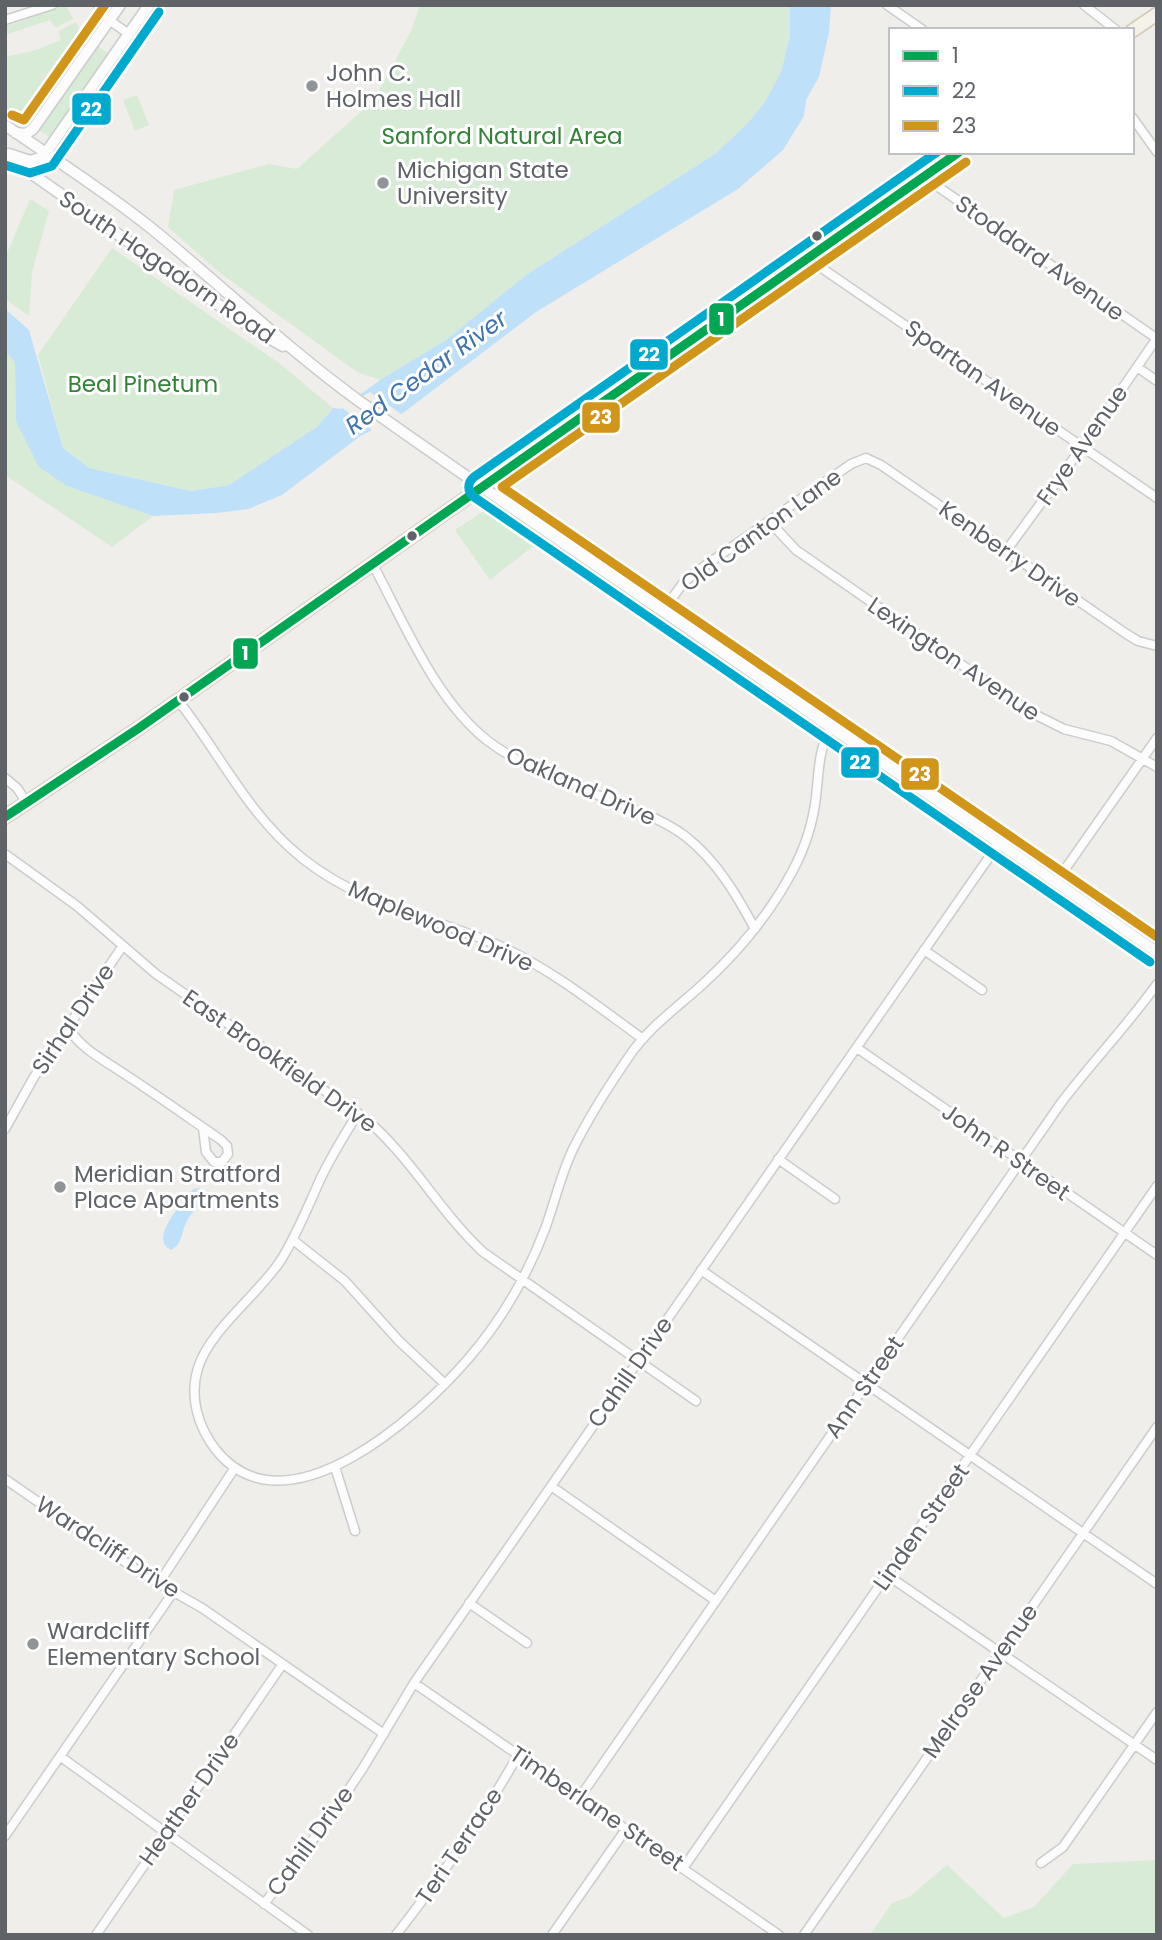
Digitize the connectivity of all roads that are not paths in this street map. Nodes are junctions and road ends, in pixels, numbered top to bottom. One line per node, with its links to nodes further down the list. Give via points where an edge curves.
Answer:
1 (52, 5): 8 (street)
2 (98, 5): 9 (street)
3 (120, 5): 9 (street)
4 (149, 5): 13 (street)
5 (887, 5): 10 (street)
6 (1084, 5): 11 (street)
7 (1156, 15): 12 (main road)
8 (5, 20)
9 (109, 20): 13 (street); 16 (street, via 35,127 26,134)
10 (920, 28)
11 (1113, 28)
12 (1134, 30)
13 (129, 34): 18 (street)
14 (1134, 120): 17 (street)
15 (5, 125): 16 (street, South Hagadorn Road)
16 (16, 133): 18 (street, South Hagadorn Road)
17 (1157, 152)
18 (45, 153): 19 (street, via 33,161); 24 (street, South Hagadorn Road, via 149,227)
19 (5, 154): 24 (street, South Hagadorn Road, via 253,329)
20 (956, 154): 21 (main road)
21 (924, 177): 22 (main road); 23 (street, Stoddard Avenue)
22 (811, 256): 27 (street, Spartan Avenue, via 823,269); 29 (main road)
23 (1157, 338): 25 (street, Frye Avenue)
24 (295, 353): 29 (street, South Hagadorn Road)
25 (1137, 367): 26 (street); 27 (street, Frye Avenue)
26 (1157, 381)
27 (1082, 447): 30 (street, Spartan Avenue); 32 (street, Frye Avenue)
28 (866, 458): 31 (street, Old Canton Lane); 32 (street, Kenberry Drive)
29 (481, 488): 33 (main road); 34 (street, South Hagadorn Road)
30 (1157, 498)
31 (769, 521): 34 (street, Old Canton Lane, via 696,572); 39 (street, Lexington Avenue, via 802,554 1030,712 1063,729 1111,741)
32 (1006, 551): 35 (street, Kenberry Drive, via 1125,633)
33 (372, 564): 36 (main road); 47 (street, Oakland Drive, via 431,674 472,727 533,768 684,835 721,873)
34 (663, 611): 37 (street, South Hagadorn Road)
35 (1157, 646)
36 (177, 699): 42 (main road); 54 (street, Maplewood Drive, via 262,818 302,858 379,904 520,956)
37 (832, 727): 44 (street, South Hagadorn Road); 47 (street, via 821,753 807,838 790,875)
38 (1157, 738): 39 (street)
39 (1143, 758): 40 (street, Lexington Avenue); 46 (street)
40 (1157, 767)
41 (5, 779): 42 (street)
42 (27, 803): 43 (main road)
43 (5, 817)
44 (999, 843): 46 (street, South Hagadorn Road); 49 (street, Cahill Drive)
45 (5, 854): 48 (street, East Brookfield Drive, via 77,906)
46 (1056, 883): 50 (street, South Hagadorn Road)
47 (755, 929): 54 (street)
48 (122, 947): 53 (street, Sirhal Drive); 56 (street, East Brookfield Drive)
49 (924, 950): 52 (street); 55 (street, Cahill Drive)
50 (1157, 953)
51 (1157, 984): 60 (street, Ann Street)
52 (982, 990)
53 (68, 1027): 57 (street, via 88,1049); 58 (street, Sirhal Drive)
54 (643, 1039): 67 (street, via 573,1149)
55 (856, 1048): 59 (street, Cahill Drive); 60 (street, John R Street)
56 (358, 1113): 64 (street, via 334,1151); 67 (street, East Brookfield Drive, via 397,1150 464,1234)
57 (203, 1128)
58 (5, 1129)
59 (778, 1159): 62 (street); 66 (street, Cahill Drive)
60 (1020, 1161): 63 (street, John R Street); 70 (street, Ann Street)
61 (1157, 1186): 63 (street, Linden Street)
62 (835, 1199)
63 (1125, 1233): 65 (street, John R Street); 73 (street, Linden Street)
64 (293, 1240): 69 (street, via 345,1281); 75 (street, via 267,1280 215,1338 197,1370 196,1411 202,1429)
65 (1157, 1255)
66 (701, 1270): 68 (street, Cahill Drive); 70 (street)
67 (522, 1280): 68 (street, East Brookfield Drive); 69 (street, via 498,1320)
68 (638, 1360): 71 (street, East Brookfield Drive); 77 (street, Cahill Drive)
69 (445, 1384): 74 (street, via 400,1424)
70 (866, 1384): 73 (street); 84 (street, Ann Street)
71 (696, 1401)
72 (1157, 1427): 79 (street, Melrose Avenue)
73 (970, 1456): 79 (street); 80 (street, Linden Street)
74 (335, 1466): 75 (street, via 297,1479 276,1480); 78 (street)
75 (234, 1469): 81 (street)
76 (5, 1479): 81 (street, Wardcliff Drive)
77 (551, 1486): 84 (street); 85 (street, Cahill Drive)
78 (355, 1531)
79 (1083, 1533): 82 (street); 87 (street, Melrose Avenue)
80 (887, 1575): 87 (street); 101 (street, Linden Street)
81 (159, 1583): 83 (street, Wardcliff Drive)
82 (1157, 1584)
83 (174, 1591): 88 (street, Wardcliff Drive); 94 (street)
84 (716, 1601): 96 (street, Ann Street)
85 (469, 1603): 86 (street); 89 (street, Cahill Drive)
86 (527, 1643)
87 (1000, 1652): 92 (street); 108 (street, Melrose Avenue)
88 (282, 1665): 91 (street, Wardcliff Drive); 98 (street, Heather Drive)
89 (414, 1683): 91 (street, Cahill Drive); 93 (street, Timberlane Street)
90 (1157, 1712): 92 (street)
91 (384, 1734): 102 (street, Cahill Drive, via 333,1813)
92 (1134, 1745): 95 (street); 100 (street, via 1063,1847)
93 (518, 1755): 96 (street, Timberlane Street); 105 (street, Teri Terrace, via 458,1853)
94 (61, 1757): 98 (street); 99 (street)
95 (1157, 1760)
96 (580, 1797): 97 (street, Timberlane Street)
97 (626, 1829): 101 (street, Timberlane Street); 106 (street)
98 (167, 1831): 102 (street); 103 (street, Heather Drive)
99 (5, 1836)
100 (1041, 1863)
101 (684, 1867): 107 (street, Timberlane Street)
102 (264, 1904): 104 (street)
103 (96, 1935)
104 (308, 1935)
105 (396, 1935)
106 (552, 1935)
107 (779, 1935)
108 (804, 1935)

